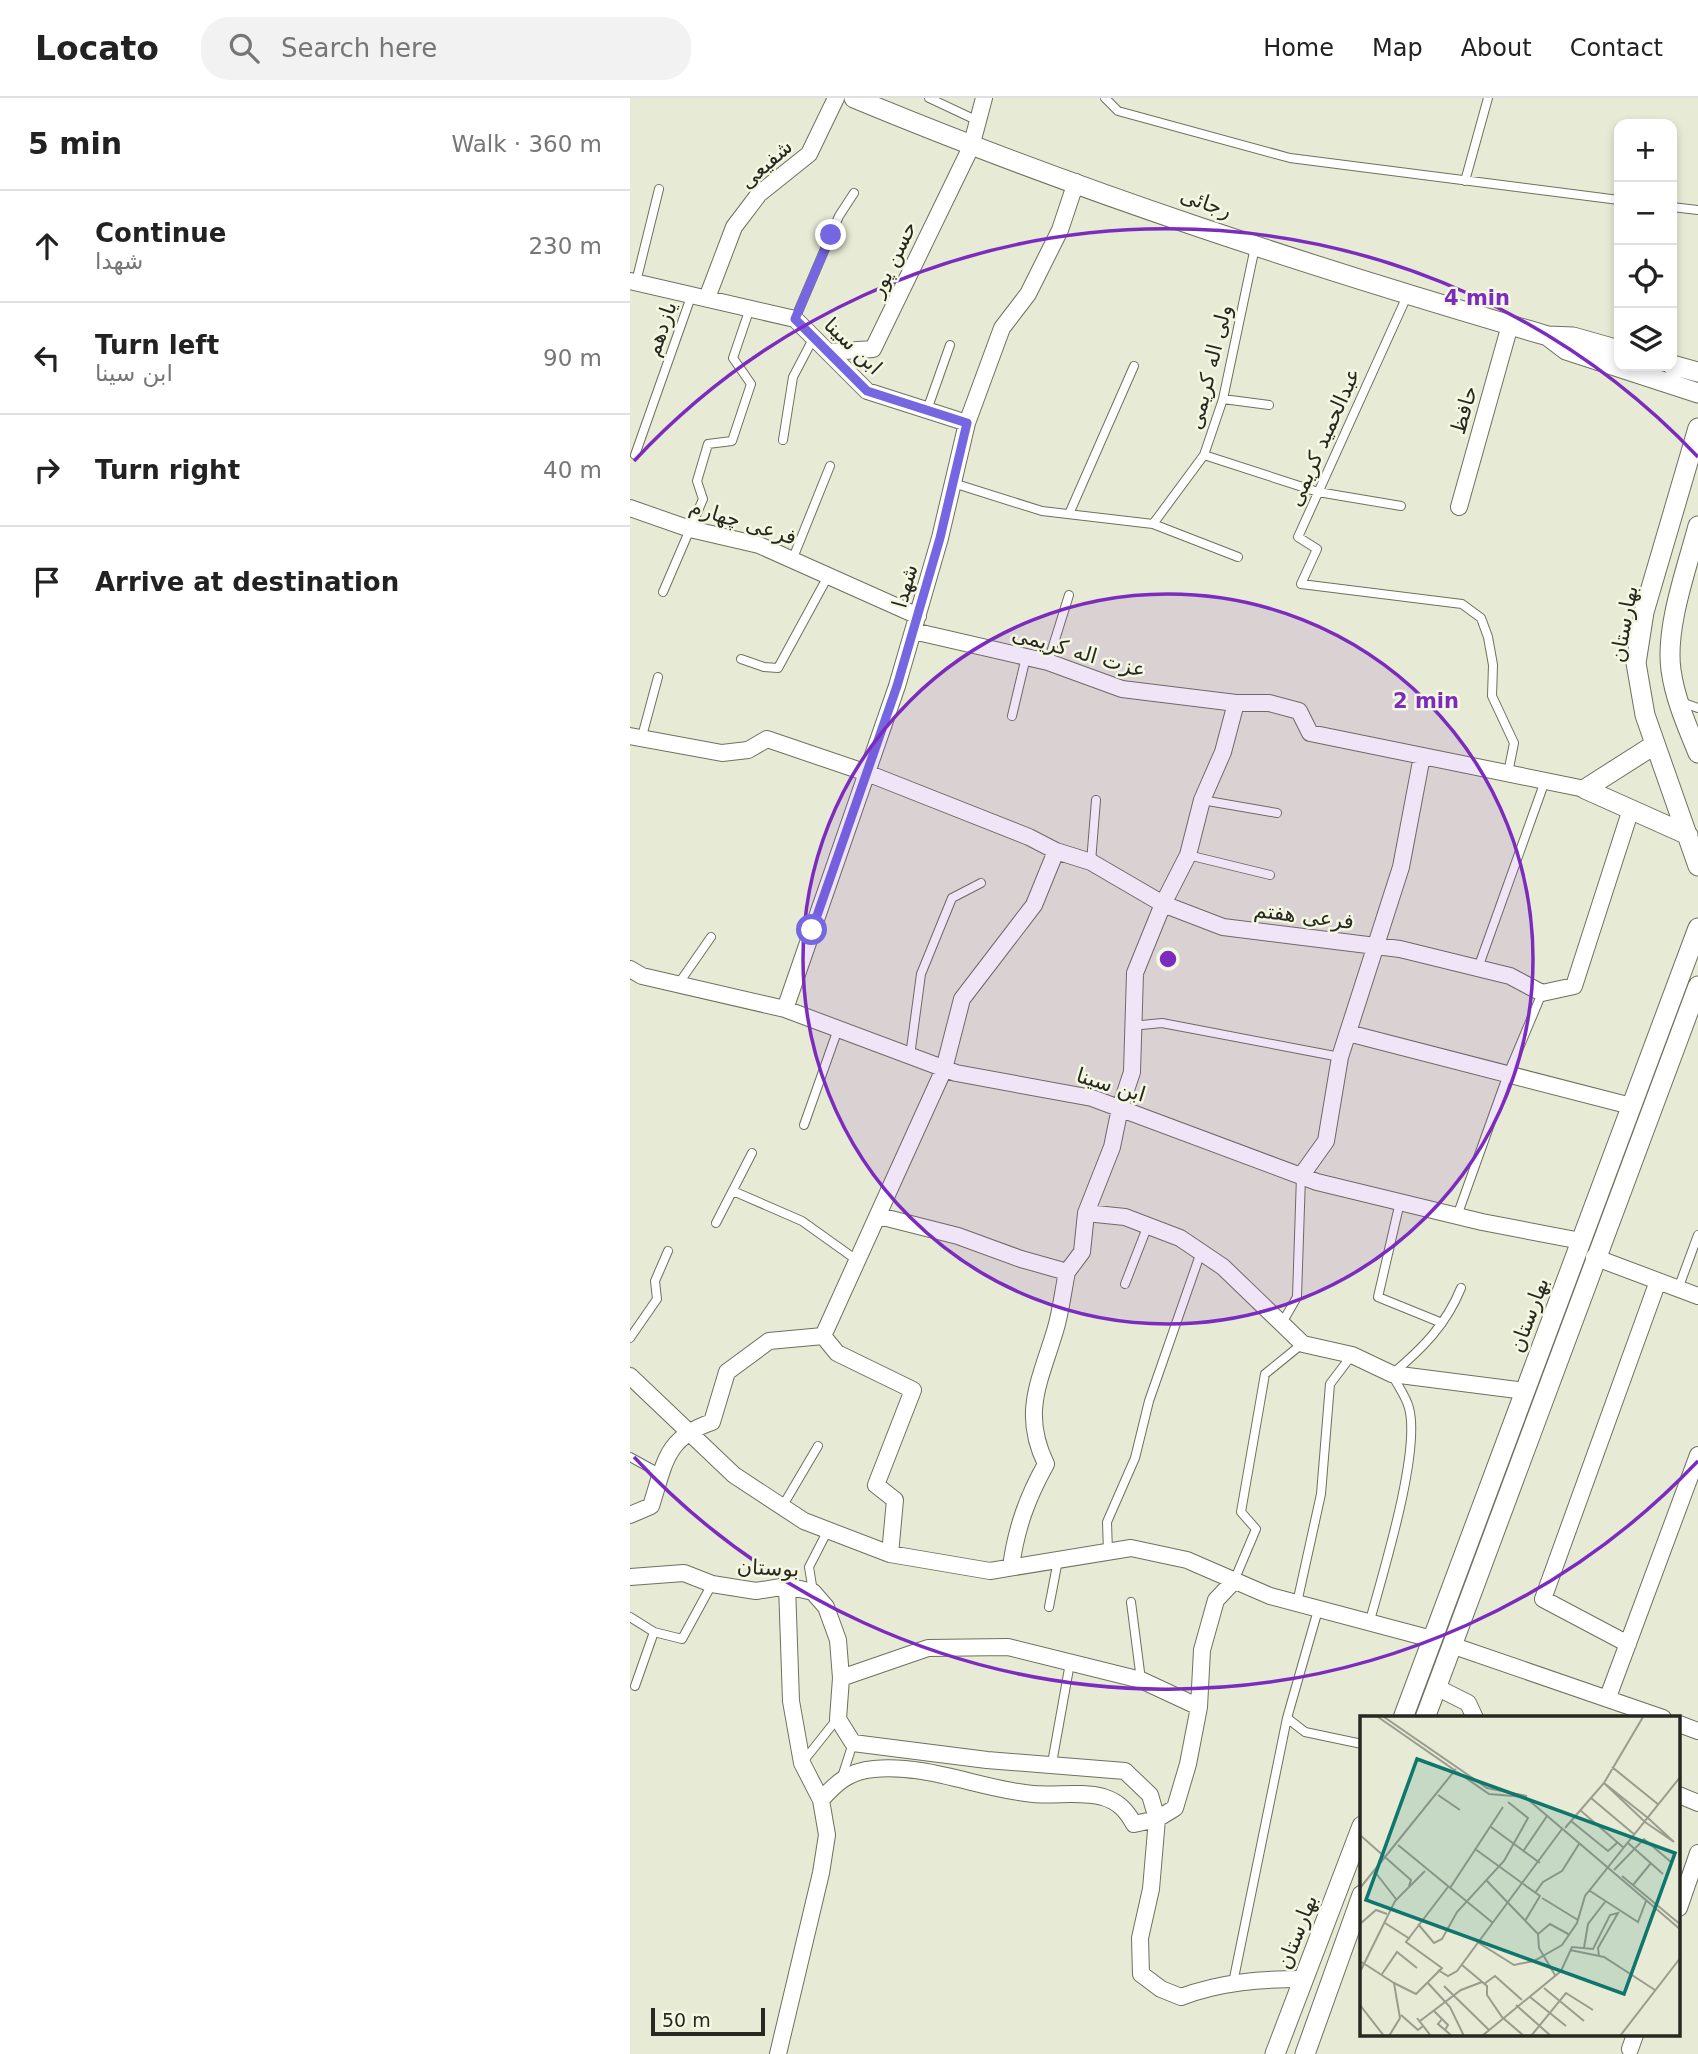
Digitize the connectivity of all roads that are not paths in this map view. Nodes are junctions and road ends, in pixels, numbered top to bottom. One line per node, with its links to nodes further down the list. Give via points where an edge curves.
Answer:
1 (836, 98): 18 (street, شفیعی, via 809,154 760,194 734,227)
2 (854, 98): 8 (street, رجائی)
3 (929, 98): 7 (lane)
4 (985, 98): 7 (street)
5 (1105, 98): 9 (lane, via 1118,111 1290,158)
6 (1488, 98): 9 (lane)
7 (978, 121): 8 (street)
8 (971, 147): 10 (street, رجائی); 27 (street, حسن پور, via 873,349)
9 (1465, 181): 13 (lane)
10 (1076, 183): 16 (street, رجائی); 35 (street, شهدا, via 1060,230 1028,294 1002,328)
11 (659, 189): 17 (lane)
12 (854, 193): 21 (lane, via 839,216)
13 (1614, 199)
14 (1677, 208): 15 (lane)
15 (1698, 210)
16 (1255, 244): 19 (street, رجائی); 32 (lane, ولی اله کریمی)
17 (633, 282): 18 (street, ابن سینا)
18 (699, 296): 20 (street, ابن سینا); 38 (lane, یازدهم)
19 (1407, 296): 22 (street, رجائی); 42 (lane, عبدالحمید کریمی)
20 (750, 308): 21 (street, ابن سینا); 49 (lane, via 733,358 751,384 732,441 708,444 697,481 703,499)
21 (795, 319): 23 (street, ابن سینا)
22 (1510, 325): 24 (street, رجائی); 44 (street, حافظ)
23 (814, 337): 27 (street, ابن سینا); 37 (lane, via 793,377)
24 (1548, 337): 26 (street, رجائی, via 1573,337); 31 (street, رجائی, via 1566,350)
25 (950, 345): 34 (lane)
26 (1614, 349)
27 (828, 352): 34 (street, ابن سینا, via 867,391)
28 (1134, 366): 46 (lane)
29 (1677, 366): 30 (street)
30 (1698, 372)
31 (1698, 393)
32 (1223, 399): 33 (lane); 39 (lane, ولی اله کریمی)
33 (1269, 405)
34 (927, 410): 35 (street, ابن سینا)
35 (967, 423): 41 (street, شهدا)
36 (1698, 428): 65 (street, بهارستان, via 1644,612 1636,663)
37 (783, 440)
38 (635, 455)
39 (1204, 455): 42 (lane); 47 (lane, ولی اله کریمی)
40 (830, 466): 51 (lane)
41 (953, 483): 46 (lane, via 1042,511); 55 (street, شهدا)
42 (1318, 492): 43 (lane); 69 (lane, عبدالحمید کریمی, via 1298,537 1317,549 1301,584 1462,604 1481,618 1493,665 1492,696 1514,743)
43 (1401, 506)
44 (1459, 507)
45 (630, 508): 49 (street, فرعی چهارم)
46 (1069, 514): 47 (lane)
47 (1153, 524): 50 (lane)
48 (1698, 526): 60 (street, via 1671,635)
49 (690, 529): 51 (street, فرعی چهارم); 53 (lane)
50 (1238, 557)
51 (793, 558): 52 (street, فرعی چهارم)
52 (827, 578): 55 (street, فرعی چهارم); 57 (lane, via 778,668)
53 (663, 592)
54 (1069, 595): 58 (lane)
55 (915, 624): 56 (street, عزت اله کریمی); 68 (street, شهدا)
56 (1026, 657): 58 (street, عزت اله کریمی); 63 (lane)
57 (741, 659)
58 (1048, 662): 61 (street, عزت اله کریمی, via 1122,689)
59 (658, 677): 64 (lane)
60 (1678, 701): 62 (lane); 66 (street)
61 (1236, 703): 67 (street, عزت اله کریمی, via 1269,703 1299,711 1310,733); 73 (street, via 1223,752)
62 (1698, 708)
63 (1012, 716)
64 (635, 738): 68 (street, فرعی هفتم, via 722,753 748,750 767,739)
65 (1654, 745): 71 (street); 76 (street, بهارستان)
66 (1698, 753)
67 (1422, 756): 69 (street); 86 (street, via 1401,867)
68 (867, 773): 77 (street, فرعی هفتم); 92 (street, شهدا)
69 (1508, 773): 70 (street)
70 (1545, 781): 71 (street); 87 (lane)
71 (1585, 789): 74 (street)
72 (1096, 800): 79 (lane)
73 (1202, 800): 75 (lane); 78 (street)
74 (1631, 809): 76 (street); 91 (street, via 1574,986)
75 (1277, 813)
76 (1688, 835): 80 (street, بهارستان)
77 (1056, 851): 79 (street, فرعی هفتم); 98 (street, via 1034,905 962,999)
78 (1188, 855): 81 (lane); 83 (street)
79 (1091, 862): 83 (street, فرعی هفتم)
80 (1698, 866)
81 (1270, 875)
82 (981, 883): 96 (lane, via 952,898 921,974)
83 (1163, 904): 86 (street, فرعی هفتم, via 1223,927); 93 (street, via 1135,972)
84 (1698, 928): 100 (street, بهارستان)
85 (711, 937): 89 (lane)
86 (1377, 946): 87 (street, فرعی هفتم); 95 (street)
87 (1478, 968): 91 (street, فرعی هفتم, via 1510,976)
88 (630, 969): 89 (street, ابن سینا)
89 (679, 984): 92 (street, ابن سینا)
90 (1698, 986): 116 (street, بهارستان)
91 (1542, 993): 99 (lane)
92 (785, 1009): 94 (street, ابن سینا)
93 (1131, 1026): 97 (lane, via 1163,1023); 101 (street, via 1132,1072)
94 (838, 1029): 96 (street, ابن سینا); 102 (lane)
95 (1348, 1033): 97 (street); 99 (street)
96 (910, 1056): 98 (street, ابن سینا)
97 (1340, 1057): 104 (street, via 1326,1141)
98 (944, 1069): 101 (street, ابن سینا); 108 (street)
99 (1508, 1074): 100 (street); 109 (lane)
100 (1631, 1106): 113 (street, بهارستان)
101 (1120, 1108): 104 (street, ابن سینا); 107 (street, via 1112,1147)
102 (804, 1125)
103 (752, 1153): 105 (lane)
104 (1301, 1176): 106 (street, ابن سینا); 124 (lane, via 1297,1297)
105 (733, 1191): 110 (lane); 117 (lane, via 802,1222)
106 (1400, 1202): 109 (street, ابن سینا); 125 (lane, via 1378,1297)
107 (1086, 1213): 111 (street); 118 (street, via 1082,1252)
108 (879, 1216): 117 (street); 118 (street)
109 (1457, 1216): 113 (street, ابن سینا)
110 (716, 1223)
111 (1148, 1225): 115 (street); 120 (lane)
112 (1698, 1234): 122 (lane)
113 (1580, 1241): 132 (street, بهارستان)
114 (668, 1251): 127 (lane, via 655,1281 657,1299)
115 (1201, 1252): 124 (street); 141 (lane, via 1149,1401 1135,1458 1107,1522)
116 (1594, 1257): 119 (street); 157 (street, بهارستان)
117 (858, 1261): 126 (street)
118 (1067, 1272): 144 (street, via 1055,1330 1037,1381 1035,1440 1046,1464 1027,1499)
119 (1658, 1281): 122 (street); 158 (street, via 1542,1599)
120 (1125, 1284)
121 (1461, 1288): 125 (lane)
122 (1678, 1289): 123 (street)
123 (1698, 1296)
124 (1282, 1323): 128 (street)
125 (1442, 1323): 130 (lane, via 1426,1346)
126 (823, 1336): 133 (street, via 769,1341 727,1372 712,1422); 142 (street, via 837,1353 913,1390 876,1485 895,1500)
127 (630, 1338)
128 (1303, 1344): 129 (street); 146 (lane, via 1265,1374 1241,1512 1256,1529)
129 (1352, 1355): 130 (street); 151 (lane, via 1330,1384 1321,1494)
130 (1392, 1374): 132 (street); 155 (lane, via 1409,1409 1410,1452)
131 (630, 1376): 133 (street)
132 (1525, 1391): 157 (street, بهارستان)
133 (687, 1430): 137 (street, via 668,1454); 138 (street, via 734,1475)
134 (818, 1446): 138 (lane)
135 (1698, 1455): 158 (street)
136 (630, 1457): 137 (lane)
137 (662, 1474): 139 (street, via 651,1506)
138 (782, 1507): 140 (street)
139 (630, 1515)
140 (828, 1530): 142 (street); 149 (lane, via 809,1567)
141 (1108, 1552): 143 (street); 146 (street, via 1131,1548 1176,1558)
142 (890, 1554): 144 (street, via 990,1571)
143 (1058, 1560): 144 (street); 152 (lane)
144 (1011, 1567)
145 (630, 1577): 147 (street, بوستان, via 684,1573)
146 (1234, 1580): 151 (street); 165 (street, via 1216,1600 1202,1650)
147 (712, 1584): 148 (street, بوستان, via 756,1591); 156 (lane, via 682,1639)
148 (787, 1586): 149 (street, بوستان); 176 (street, via 791,1701)
149 (813, 1592): 160 (street, بوستان, via 826,1607 838,1640)
150 (1131, 1602): 161 (lane)
151 (1297, 1604): 153 (street)
152 (1049, 1607)
153 (1318, 1610): 155 (street); 171 (lane)
154 (630, 1617): 156 (lane)
155 (1369, 1624): 157 (street)
156 (654, 1632): 162 (lane)
157 (1442, 1642): 163 (street, بهارستان); 164 (street); 166 (street, بهارستان)
158 (1628, 1644): 164 (street)
159 (1070, 1661): 160 (street, via 1009,1647 928,1648); 161 (street); 177 (lane)
160 (841, 1678): 170 (street, بوستان)
161 (1141, 1680): 165 (street)
162 (635, 1686)
163 (1436, 1687): 167 (street, بهارستان); 168 (street, via 1468,1703)
164 (1608, 1697): 169 (street)
165 (1199, 1707): 182 (street, via 1175,1808)
166 (1404, 1716)
167 (1426, 1716)
168 (1474, 1716)
169 (1653, 1716)
170 (838, 1718): 174 (street); 176 (lane)
171 (1287, 1718): 175 (lane, via 1305,1732); 188 (lane)
172 (1680, 1724): 173 (street)
173 (1698, 1731)
174 (853, 1743): 177 (street, via 987,1760); 178 (lane)
175 (1360, 1744)
176 (802, 1763): 180 (street)
177 (1052, 1763): 182 (street, via 1125,1771 1150,1795)
178 (842, 1777): 180 (street); 182 (street, via 873,1769 940,1773 1032,1794 1102,1797 1125,1807 1134,1824)
179 (1680, 1795): 181 (street)
180 (821, 1800): 189 (street, via 827,1835 821,1873)
181 (1698, 1803)
182 (1157, 1819): 188 (street, via 1151,1889 1140,1938 1142,1974 1181,1997)
183 (1360, 1831): 187 (street, بهارستان)
184 (1698, 1853): 186 (street)
185 (1360, 1901): 191 (street)
186 (1680, 1905)
187 (1303, 1979): 188 (street); 190 (street, بهارستان)
188 (1233, 1983)
189 (778, 2054)
190 (1275, 2054)
191 (1305, 2054)

